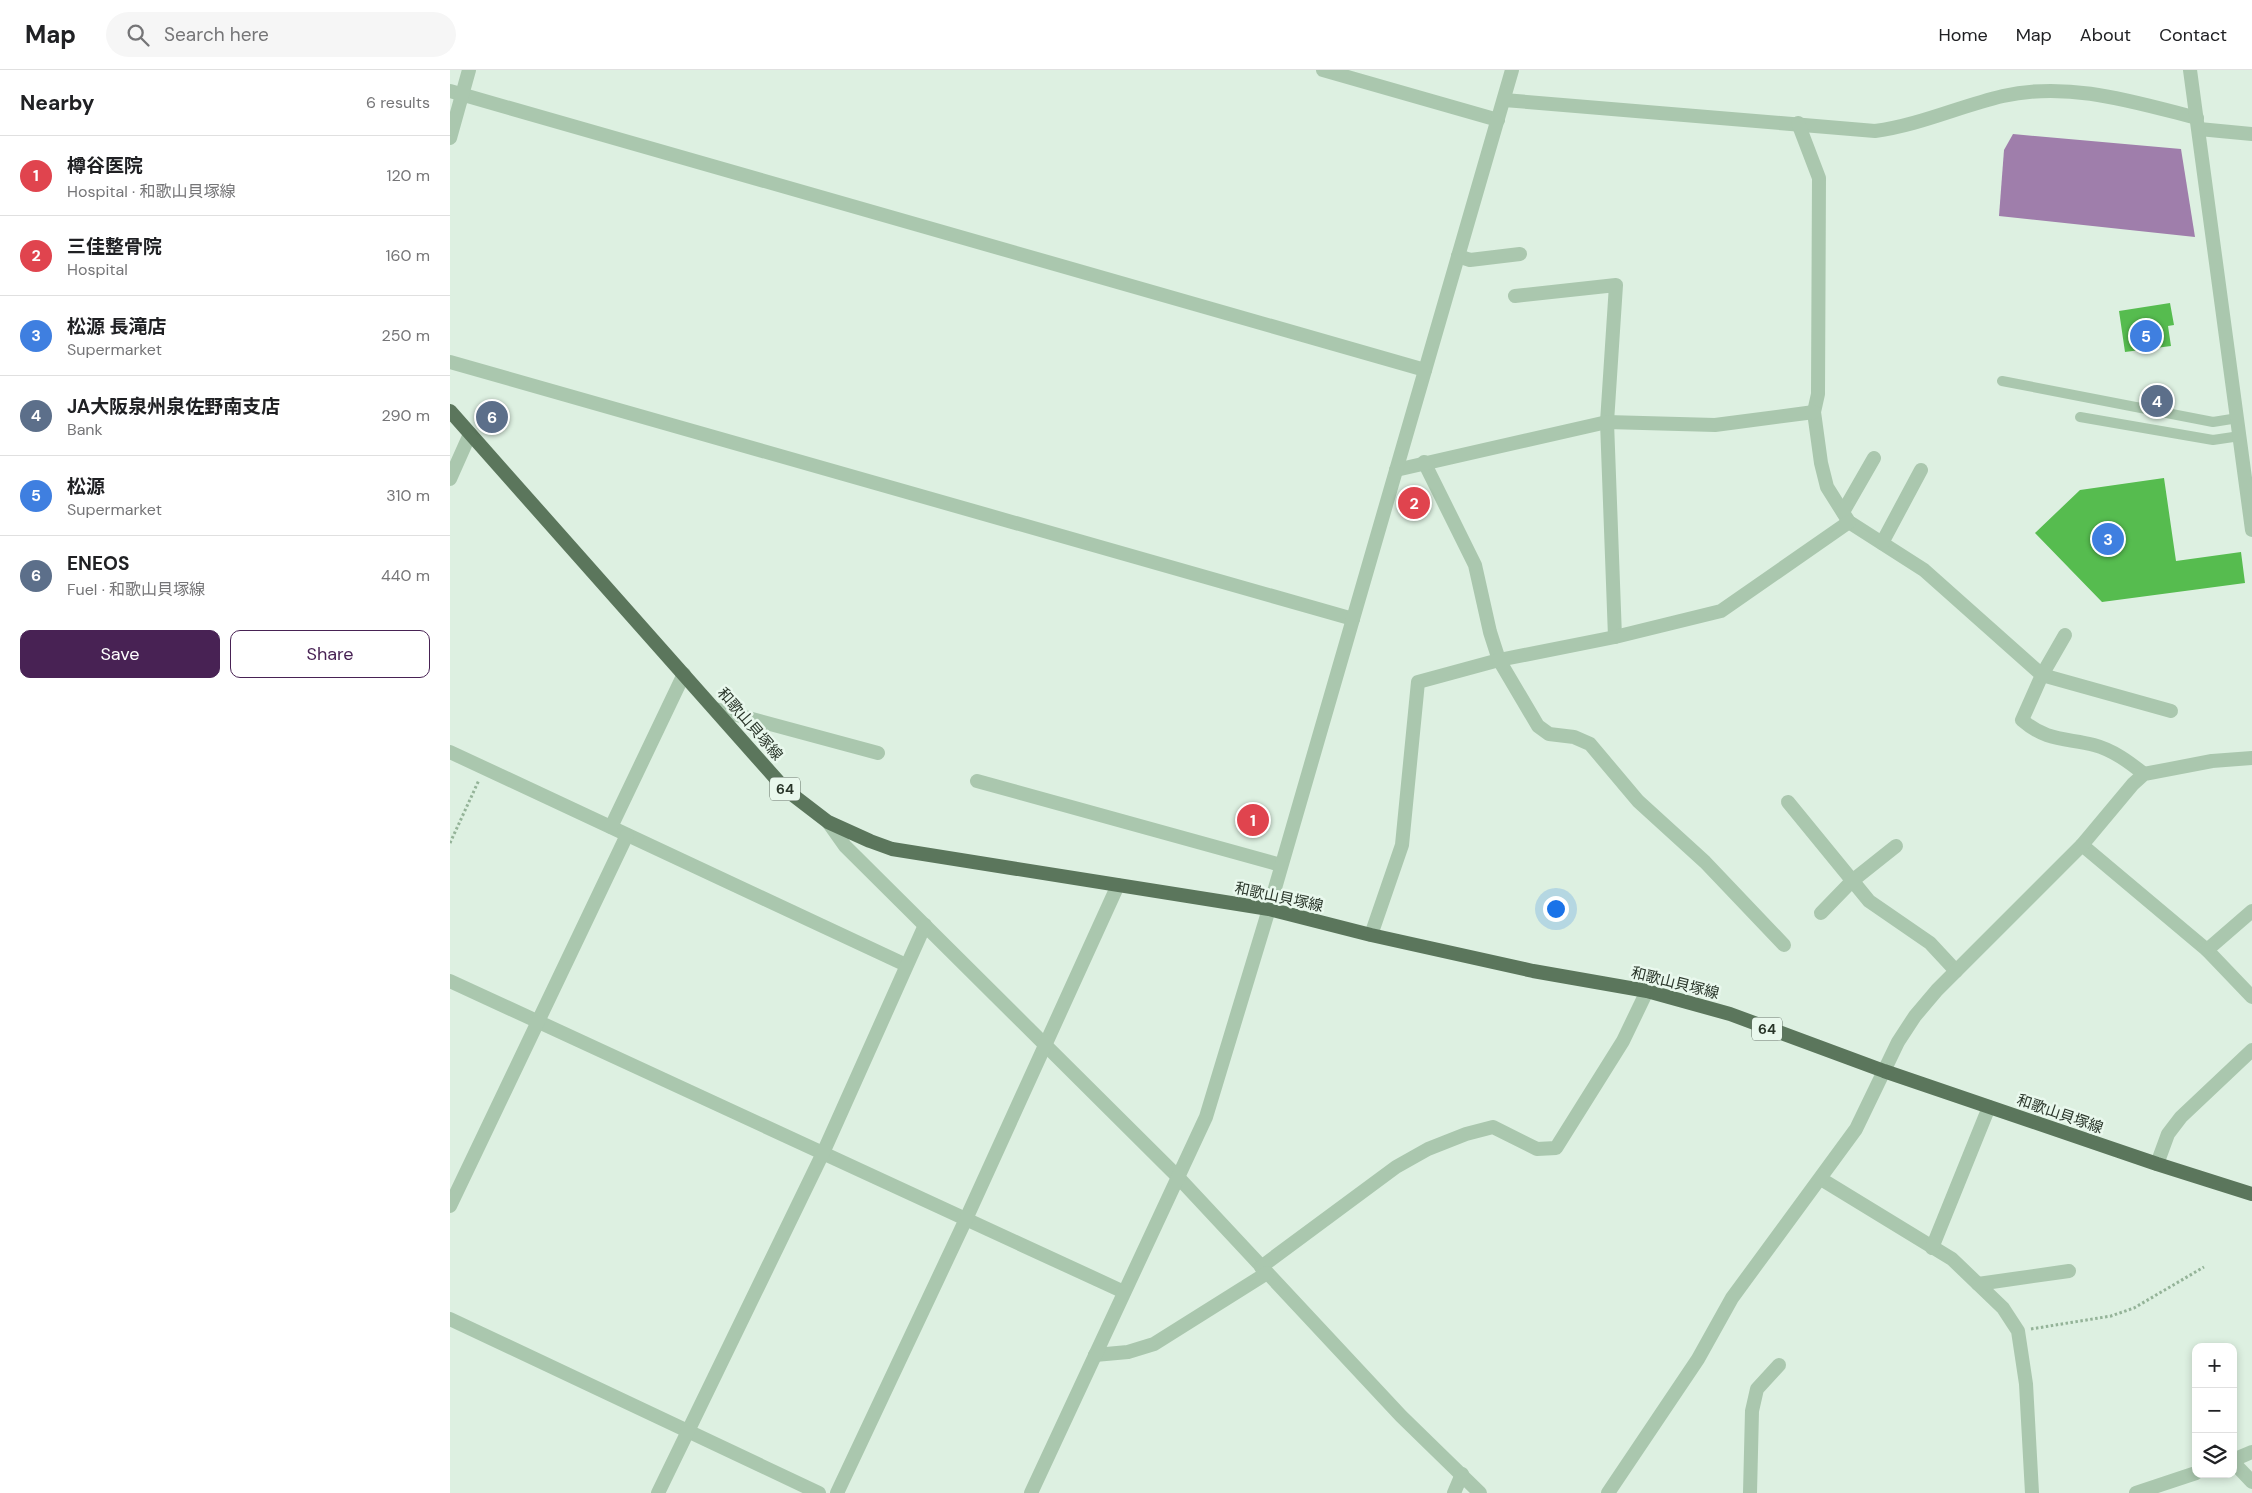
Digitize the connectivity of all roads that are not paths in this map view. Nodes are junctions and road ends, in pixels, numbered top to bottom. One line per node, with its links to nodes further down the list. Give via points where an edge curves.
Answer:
1 (469, 70): 5 (street)
2 (1323, 70): 7 (street)
3 (1512, 70): 6 (street)
4 (2190, 70): 9 (street)
5 (456, 93): 11 (street); 16 (street)
6 (1504, 100): 7 (street); 8 (street)
7 (1498, 120): 13 (street)
8 (1798, 123): 9 (street, via 1884,130 2003,96 2052,91 2083,92 2125,100); 19 (street, via 1819,178 1818,394)
9 (2198, 124): 10 (street); 21 (street)
10 (2252, 134)
11 (450, 138)
12 (1520, 254): 13 (street, via 1470,260)
13 (1458, 256): 16 (street)
14 (1515, 296): 22 (street, via 1616,285)
15 (450, 362): 33 (street)
16 (1425, 370): 27 (street)
17 (2002, 381): 21 (lane, via 2213,422)
18 (450, 411): 23 (main road, 和歌山貝塚線 / 64)
19 (1814, 412): 22 (street, via 1715,425); 30 (street, via 1827,486)
20 (2080, 417): 24 (lane, via 2213,440)
21 (2238, 418): 24 (street)
22 (1607, 422): 26 (street); 35 (street)
23 (470, 434): 29 (street); 37 (main road, 和歌山貝塚線 / 64)
24 (2240, 436): 31 (street)
25 (1874, 458): 30 (street)
26 (1424, 462): 27 (street); 36 (street, via 1475,565)
27 (1396, 470): 33 (street)
28 (1921, 470): 32 (street)
29 (450, 479)
30 (1846, 517): 32 (street); 35 (street, via 1721,611)
31 (2252, 530)
32 (1882, 542): 38 (street, via 1924,570)
33 (1353, 619): 52 (street)
34 (2065, 635): 38 (street)
35 (1615, 637): 36 (street)
36 (1499, 660): 59 (street, via 1418,682 1402,846); 60 (street, via 1538,726 1549,734 1574,737 1590,744 1638,801 1706,862)
37 (684, 674): 39 (main road, 和歌山貝塚線 / 64); 48 (street)
38 (2042, 676): 40 (street); 44 (street, via 2022,720 2036,732 2095,746 2124,758)
39 (715, 708): 42 (street); 47 (main road, 和歌山貝塚線 / 64, via 785,790)
40 (2171, 711)
41 (450, 752): 48 (street)
42 (878, 753)
43 (2252, 758): 44 (street)
44 (2144, 774): 50 (street)
45 (977, 781): 52 (street)
46 (1788, 802): 53 (street)
47 (828, 822): 54 (main road, 和歌山貝塚線 / 64, via 892,849); 58 (street, via 845,846)
48 (611, 827): 49 (street)
49 (627, 835): 62 (street); 67 (street)
50 (2082, 845): 61 (street); 63 (street)
51 (1896, 846): 53 (street)
52 (1281, 864): 55 (street)
53 (1852, 881): 57 (street); 63 (street, via 1869,901 1930,943)
54 (1118, 885): 55 (main road, 和歌山貝塚線 / 64); 68 (street)
55 (1269, 909): 59 (main road, 和歌山貝塚線 / 64); 74 (street, via 1206,1117)
56 (2252, 911): 61 (street)
57 (1821, 913)
58 (924, 925): 62 (street); 68 (street)
59 (1371, 935): 65 (main road, 和歌山貝塚線 / 64)
60 (1784, 945)
61 (2207, 950): 66 (street)
62 (906, 965): 72 (street)
63 (1956, 971): 70 (street, via 1915,1016)
64 (450, 981): 67 (street)
65 (1647, 991): 70 (main road, 和歌山貝塚線 / 64, via 1730,1014); 80 (street, via 1623,1041 1556,1148 1537,1149 1493,1127 1428,1149 1396,1167)
66 (2252, 997)
67 (537, 1022): 72 (street); 77 (street)
68 (1045, 1045): 74 (street); 78 (street)
69 (2252, 1050): 73 (street, via 2181,1116 2168,1134)
70 (1884, 1071): 71 (main road, 和歌山貝塚線 / 64); 75 (street, via 1856,1129)
71 (1989, 1107): 73 (main road, 和歌山貝塚線 / 64); 79 (street)
72 (823, 1153): 78 (street); 87 (street)
73 (2157, 1164): 76 (main road, 和歌山貝塚線 / 64)
74 (1177, 1176): 80 (street); 83 (street)
75 (1821, 1179): 79 (street); 100 (street, via 1732,1298 1698,1359)
76 (2252, 1194)
77 (450, 1206)
78 (966, 1219): 83 (street); 96 (street)
79 (1932, 1248): 82 (street, via 1952,1260)
80 (1264, 1270): 85 (street, via 1154,1344 1128,1352); 91 (street, via 1401,1416)
81 (2069, 1271): 82 (street)
82 (1978, 1284): 102 (street, via 2003,1308 2018,1331 2026,1384)
83 (1124, 1292): 85 (street)
84 (450, 1320): 87 (street)
85 (1095, 1355): 97 (street)
86 (1779, 1365): 101 (street, via 1757,1389 1752,1411)
87 (688, 1431): 94 (street); 95 (street)
88 (2252, 1452): 89 (street)
89 (2237, 1459)
90 (2237, 1465): 93 (street)
91 (1462, 1474): 98 (street); 99 (street)
92 (2192, 1474): 103 (street)
93 (2252, 1482)
94 (658, 1493)
95 (819, 1493)
96 (837, 1493)
97 (1031, 1493)
98 (1454, 1493)
99 (1480, 1493)
100 (1608, 1493)
101 (1750, 1493)
102 (2032, 1493)
103 (2136, 1493)

